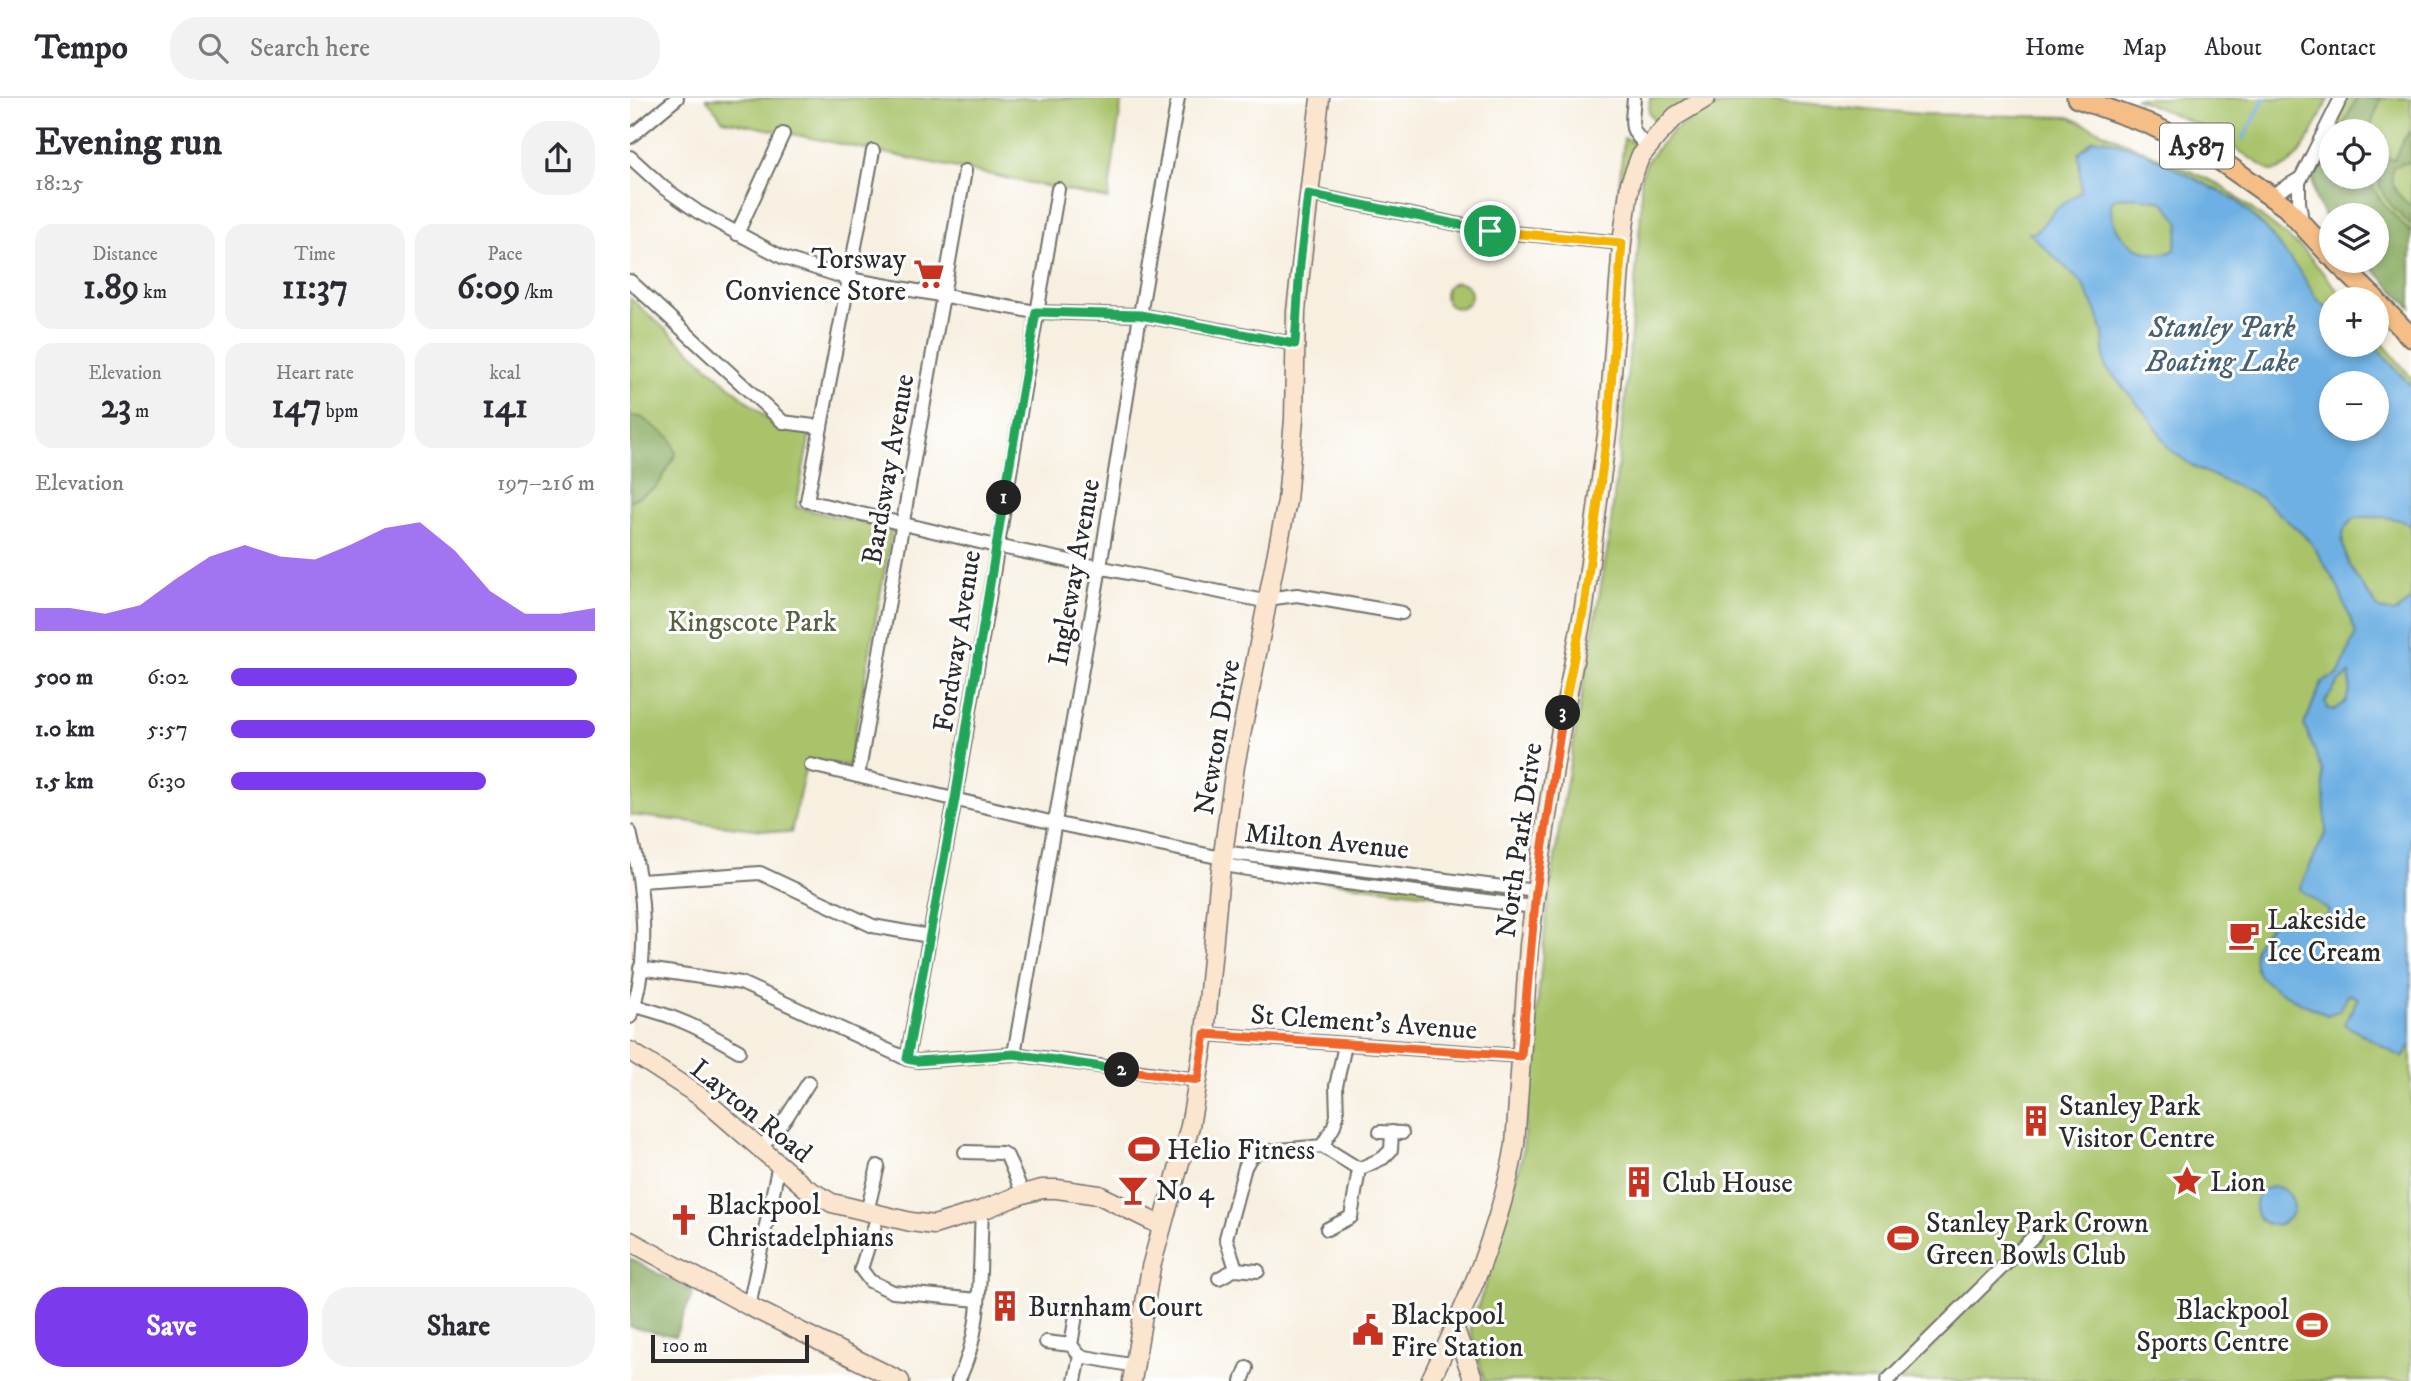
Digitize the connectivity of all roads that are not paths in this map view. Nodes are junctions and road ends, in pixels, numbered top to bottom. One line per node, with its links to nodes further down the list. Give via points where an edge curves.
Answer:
1 (677, 98): 9 (street)
2 (1178, 98): 29 (street, Ingleway Avenue)
3 (1320, 98): 16 (street, Newton Drive)
4 (1634, 98): 10 (street, via 1632,128)
5 (1706, 98): 10 (street, North Park Drive, via 1676,116)
6 (2077, 98): 17 (main road, A587, via 2194,144)
7 (2341, 98): 14 (street)
8 (783, 134): 19 (street)
9 (630, 138)
10 (1648, 147): 20 (street, North Park Drive, via 1630,183)
11 (873, 151): 23 (street)
12 (630, 157): 19 (street, via 684,203)
13 (965, 171): 26 (street, Bardsway Avenue)
14 (2301, 178): 17 (street); 18 (street)
15 (1058, 189): 27 (street, Fordway Avenue)
16 (1308, 194): 20 (street, via 1490,231); 31 (street, Newton Drive)
17 (2273, 198): 18 (main road, A587)
18 (2304, 226): 21 (main road, A587)
19 (737, 234): 23 (street, via 784,258)
20 (1622, 243): 45 (street, North Park Drive, via 1608,426 1586,595)
21 (2319, 243)
22 (2348, 273): 25 (main road)
23 (849, 279): 26 (street); 32 (street)
24 (630, 281): 32 (street, via 783,422)
25 (2363, 287)
26 (943, 295): 27 (street); 33 (street, Bardsway Avenue)
27 (1036, 312): 29 (street); 34 (street, Fordway Avenue)
28 (2389, 314): 30 (main road)
29 (1140, 315): 31 (street); 35 (street, Ingleway Avenue)
30 (2411, 337)
31 (1295, 344): 36 (street, Newton Drive, via 1288,490)
32 (821, 427): 33 (street, via 807,501)
33 (902, 523): 34 (street); 39 (street, Bardsway Avenue)
34 (996, 546): 35 (street); 40 (street, Fordway Avenue)
35 (1100, 567): 36 (street, via 1259,600); 41 (street, Ingleway Avenue)
36 (1269, 598): 37 (street, via 1297,595); 43 (street, Newton Drive, via 1235,766)
37 (1402, 613)
38 (811, 765): 39 (street, Milton Avenue)
39 (858, 776): 40 (street, Milton Avenue)
40 (955, 799): 41 (street, Milton Avenue); 46 (street, Fordway Avenue)
41 (1054, 823): 43 (street, Milton Avenue); 53 (street, Ingleway Avenue)
42 (630, 832): 44 (street)
43 (1222, 858): 45 (street, Milton Avenue, via 1230,866 1292,876); 49 (street, Newton Drive)
44 (641, 881): 46 (street, via 760,873 873,926); 47 (street)
45 (1535, 899): 54 (street, North Park Drive)
46 (929, 936): 55 (street, Fordway Avenue)
47 (640, 968): 48 (street); 55 (street, via 741,983)
48 (632, 1012): 52 (street, via 668,1014)
49 (1205, 1034): 50 (street, St Clement's Avenue); 56 (street, Newton Drive)
50 (1345, 1045): 54 (street, St Clement's Avenue); 59 (street, via 1336,1086 1337,1116)
51 (630, 1051): 60 (street, Layton Road, via 701,1097)
52 (739, 1051)
53 (1014, 1054): 55 (street); 56 (street)
54 (1521, 1056): 78 (street, North Park Drive, via 1509,1178)
55 (907, 1059)
56 (1198, 1080): 68 (street, Newton Drive)
57 (808, 1082): 60 (street)
58 (1391, 1132): 64 (street, via 1391,1150)
59 (1322, 1146): 64 (street); 72 (street, via 1269,1150 1250,1158 1226,1238)
60 (761, 1148): 62 (street, Layton Road)
61 (965, 1152): 65 (street, via 1007,1156)
62 (779, 1164): 67 (street, Layton Road, via 819,1198); 76 (street)
63 (878, 1166): 67 (street)
64 (1359, 1170): 69 (street, via 1356,1219)
65 (1023, 1194): 66 (street, Layton Road); 68 (street, Layton Road, via 1042,1189 1089,1192)
66 (982, 1210): 67 (street, Layton Road, via 934,1225); 75 (street)
67 (872, 1213): 75 (street, via 861,1269 870,1281 893,1292)
68 (1162, 1226): 83 (street, Newton Drive)
69 (1327, 1229)
70 (2035, 1234): 90 (street)
71 (630, 1241): 76 (street)
72 (1236, 1269): 73 (street); 74 (street)
73 (1258, 1271)
74 (1219, 1278)
75 (978, 1300): 85 (street, via 971,1346)
76 (749, 1306): 84 (street)
77 (1076, 1315): 80 (street)
78 (1455, 1330): 88 (street, North Park Drive); 89 (street)
79 (1046, 1342): 80 (street)
80 (1071, 1345): 81 (street)
81 (1080, 1356): 83 (street); 86 (street)
82 (1247, 1368): 87 (street)
83 (1133, 1373)
84 (900, 1381)
85 (958, 1381)
86 (1075, 1381)
87 (1242, 1381)
88 (1430, 1381)
89 (1474, 1381)
90 (1887, 1381)

